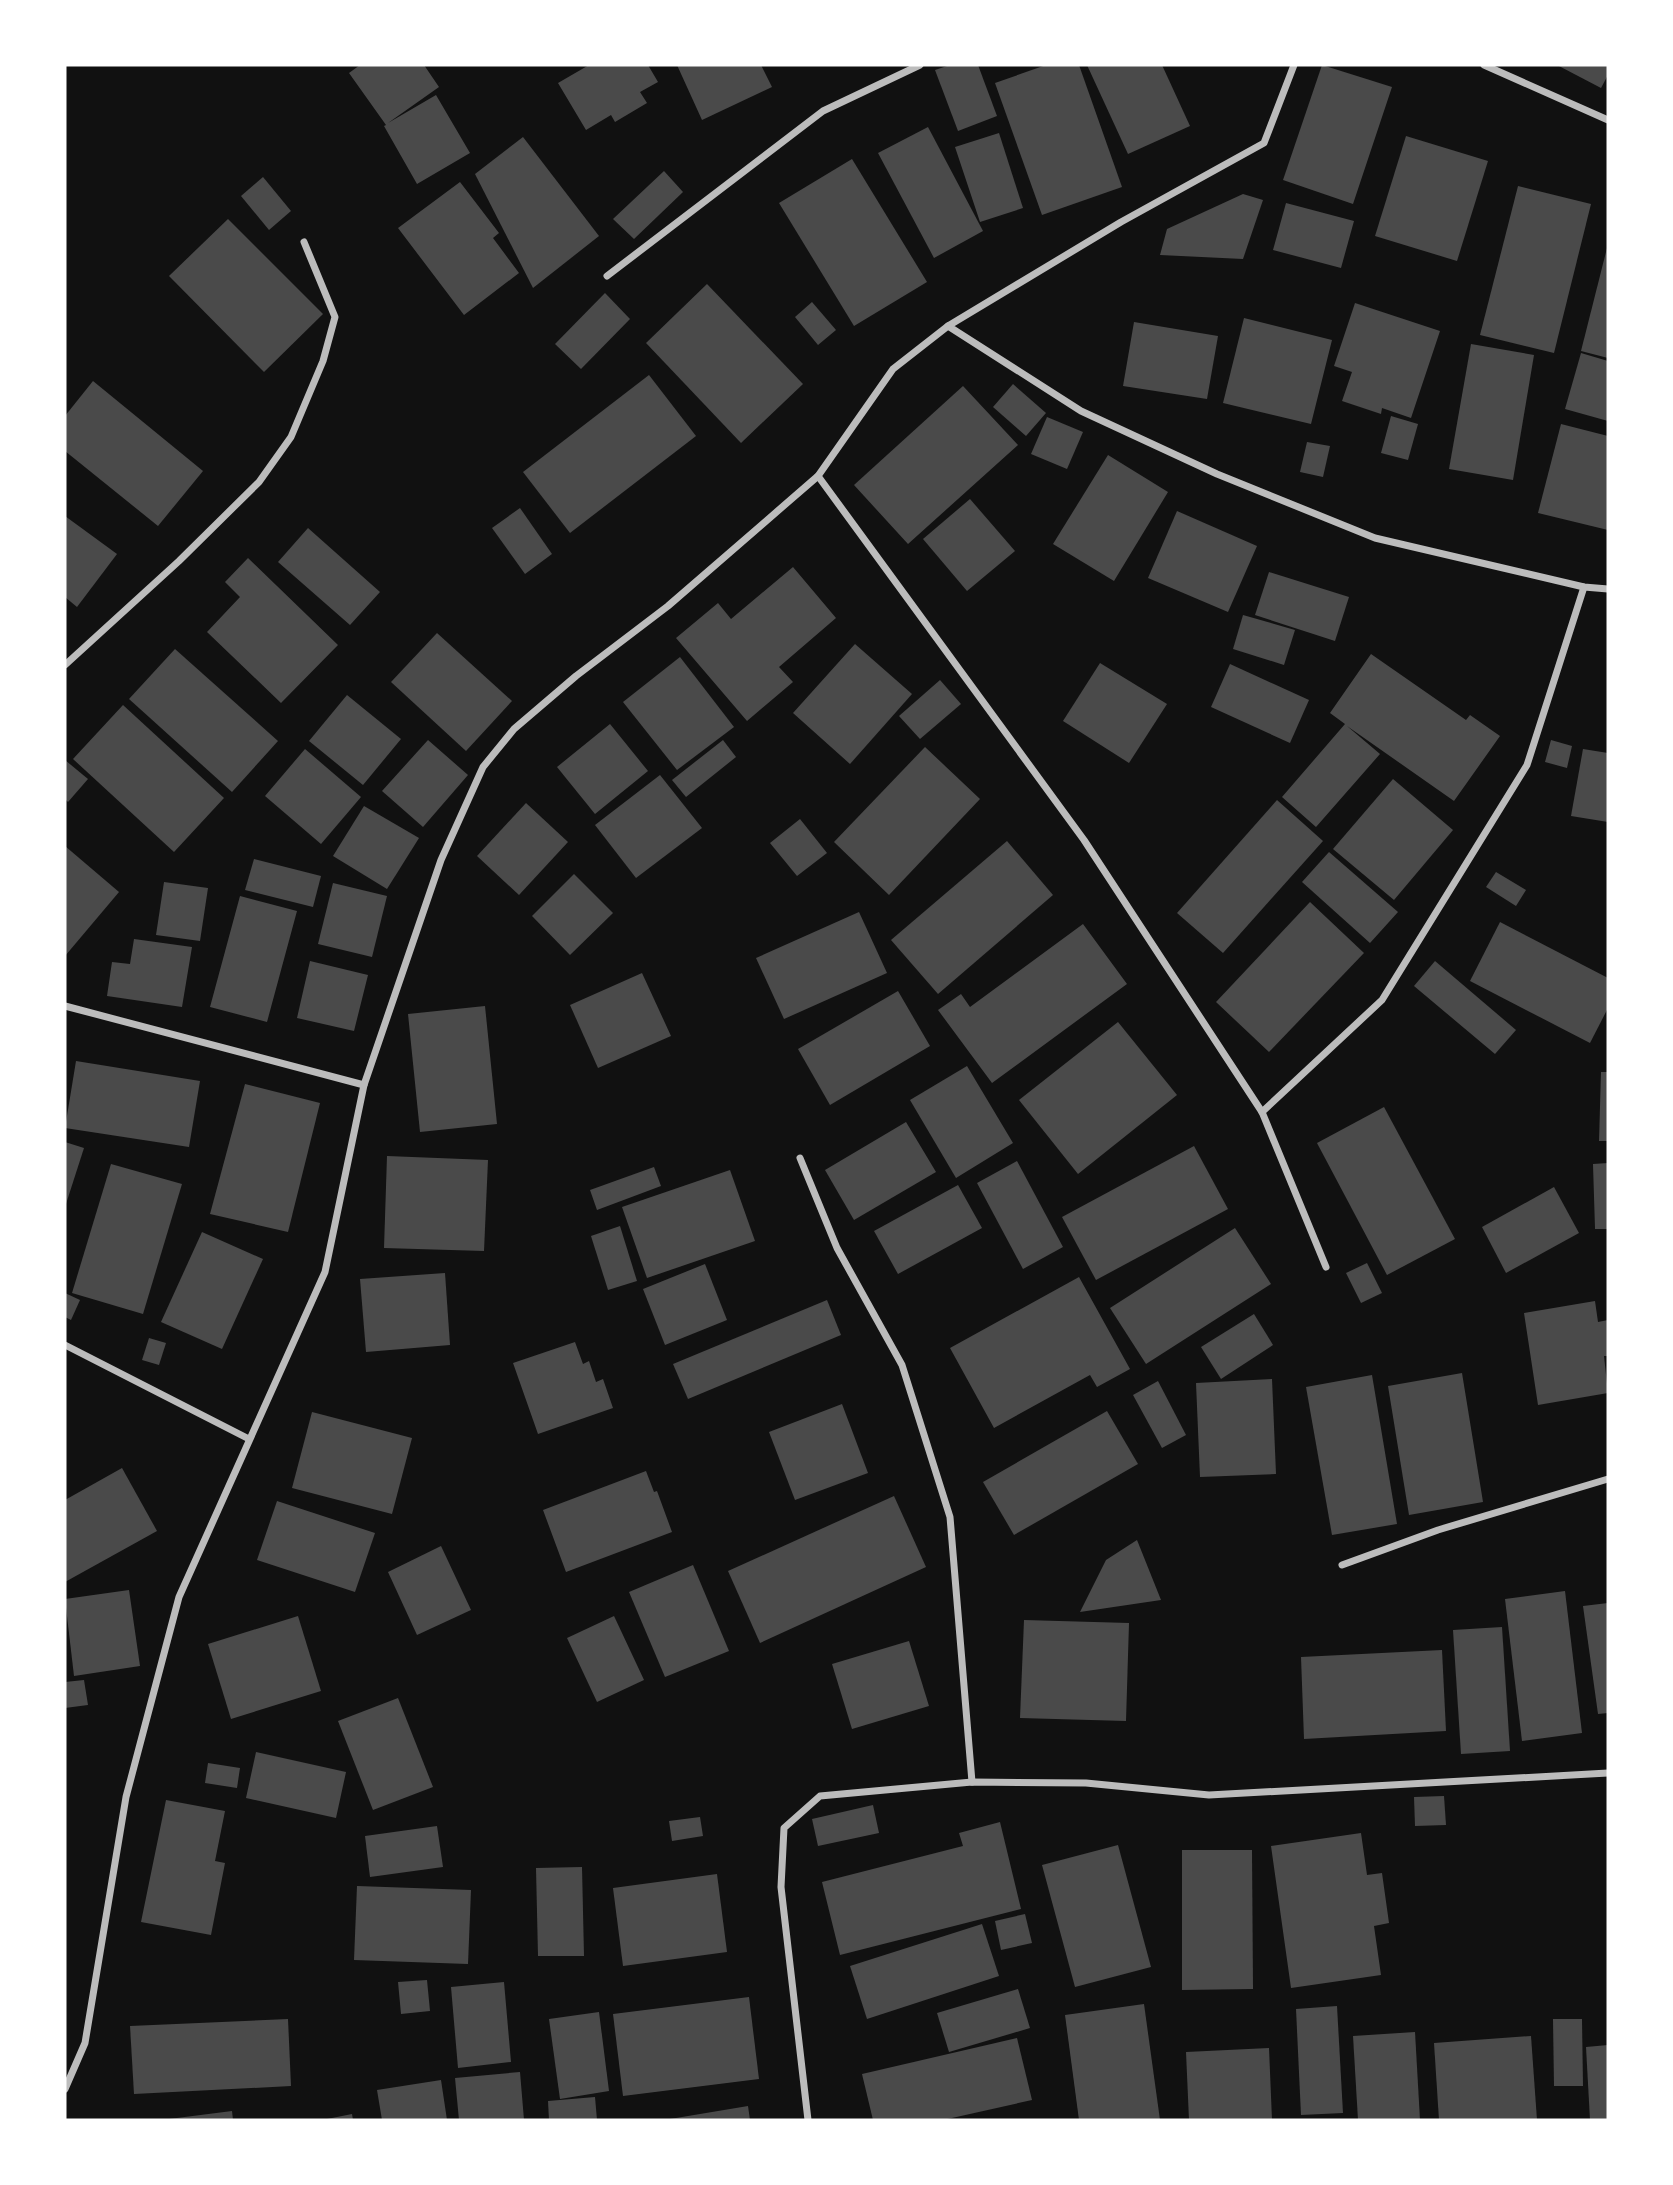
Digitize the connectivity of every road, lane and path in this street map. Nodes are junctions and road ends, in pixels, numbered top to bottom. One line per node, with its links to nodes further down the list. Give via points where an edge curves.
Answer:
1 (920, 65): 6 (street, via 823,111)
2 (1294, 65): 7 (street, via 1264,143)
3 (1484, 65): 4 (street)
4 (1608, 120)
5 (304, 242): 11 (street, via 335,317 323,361 291,437 259,482)
6 (607, 276)
7 (948, 326): 8 (street, via 893,369); 9 (street, via 1081,411 1217,474 1375,538)
8 (818, 476): 13 (street, via 668,606 514,729 483,768 441,860); 14 (street, via 1084,840)
9 (1584, 587): 10 (street); 14 (street, via 1520,777 1382,1000)
10 (1608, 589)
11 (65, 665)
12 (65, 1006): 13 (street)
13 (364, 1085): 18 (street, via 325,1272)
14 (1262, 1112): 16 (street)
15 (800, 1158): 22 (street, via 837,1248 901,1365 950,1517)
16 (1326, 1267)
17 (65, 1345): 18 (street)
18 (248, 1439): 23 (street, via 178,1597 126,1797 85,2043)
19 (1608, 1479): 20 (street)
20 (1342, 1564)
21 (1608, 1773): 22 (street, via 1209,1795 1086,1783)
22 (972, 1782): 24 (street, via 820,1796 785,1829 781,1887)
23 (65, 2088)
24 (808, 2120)

